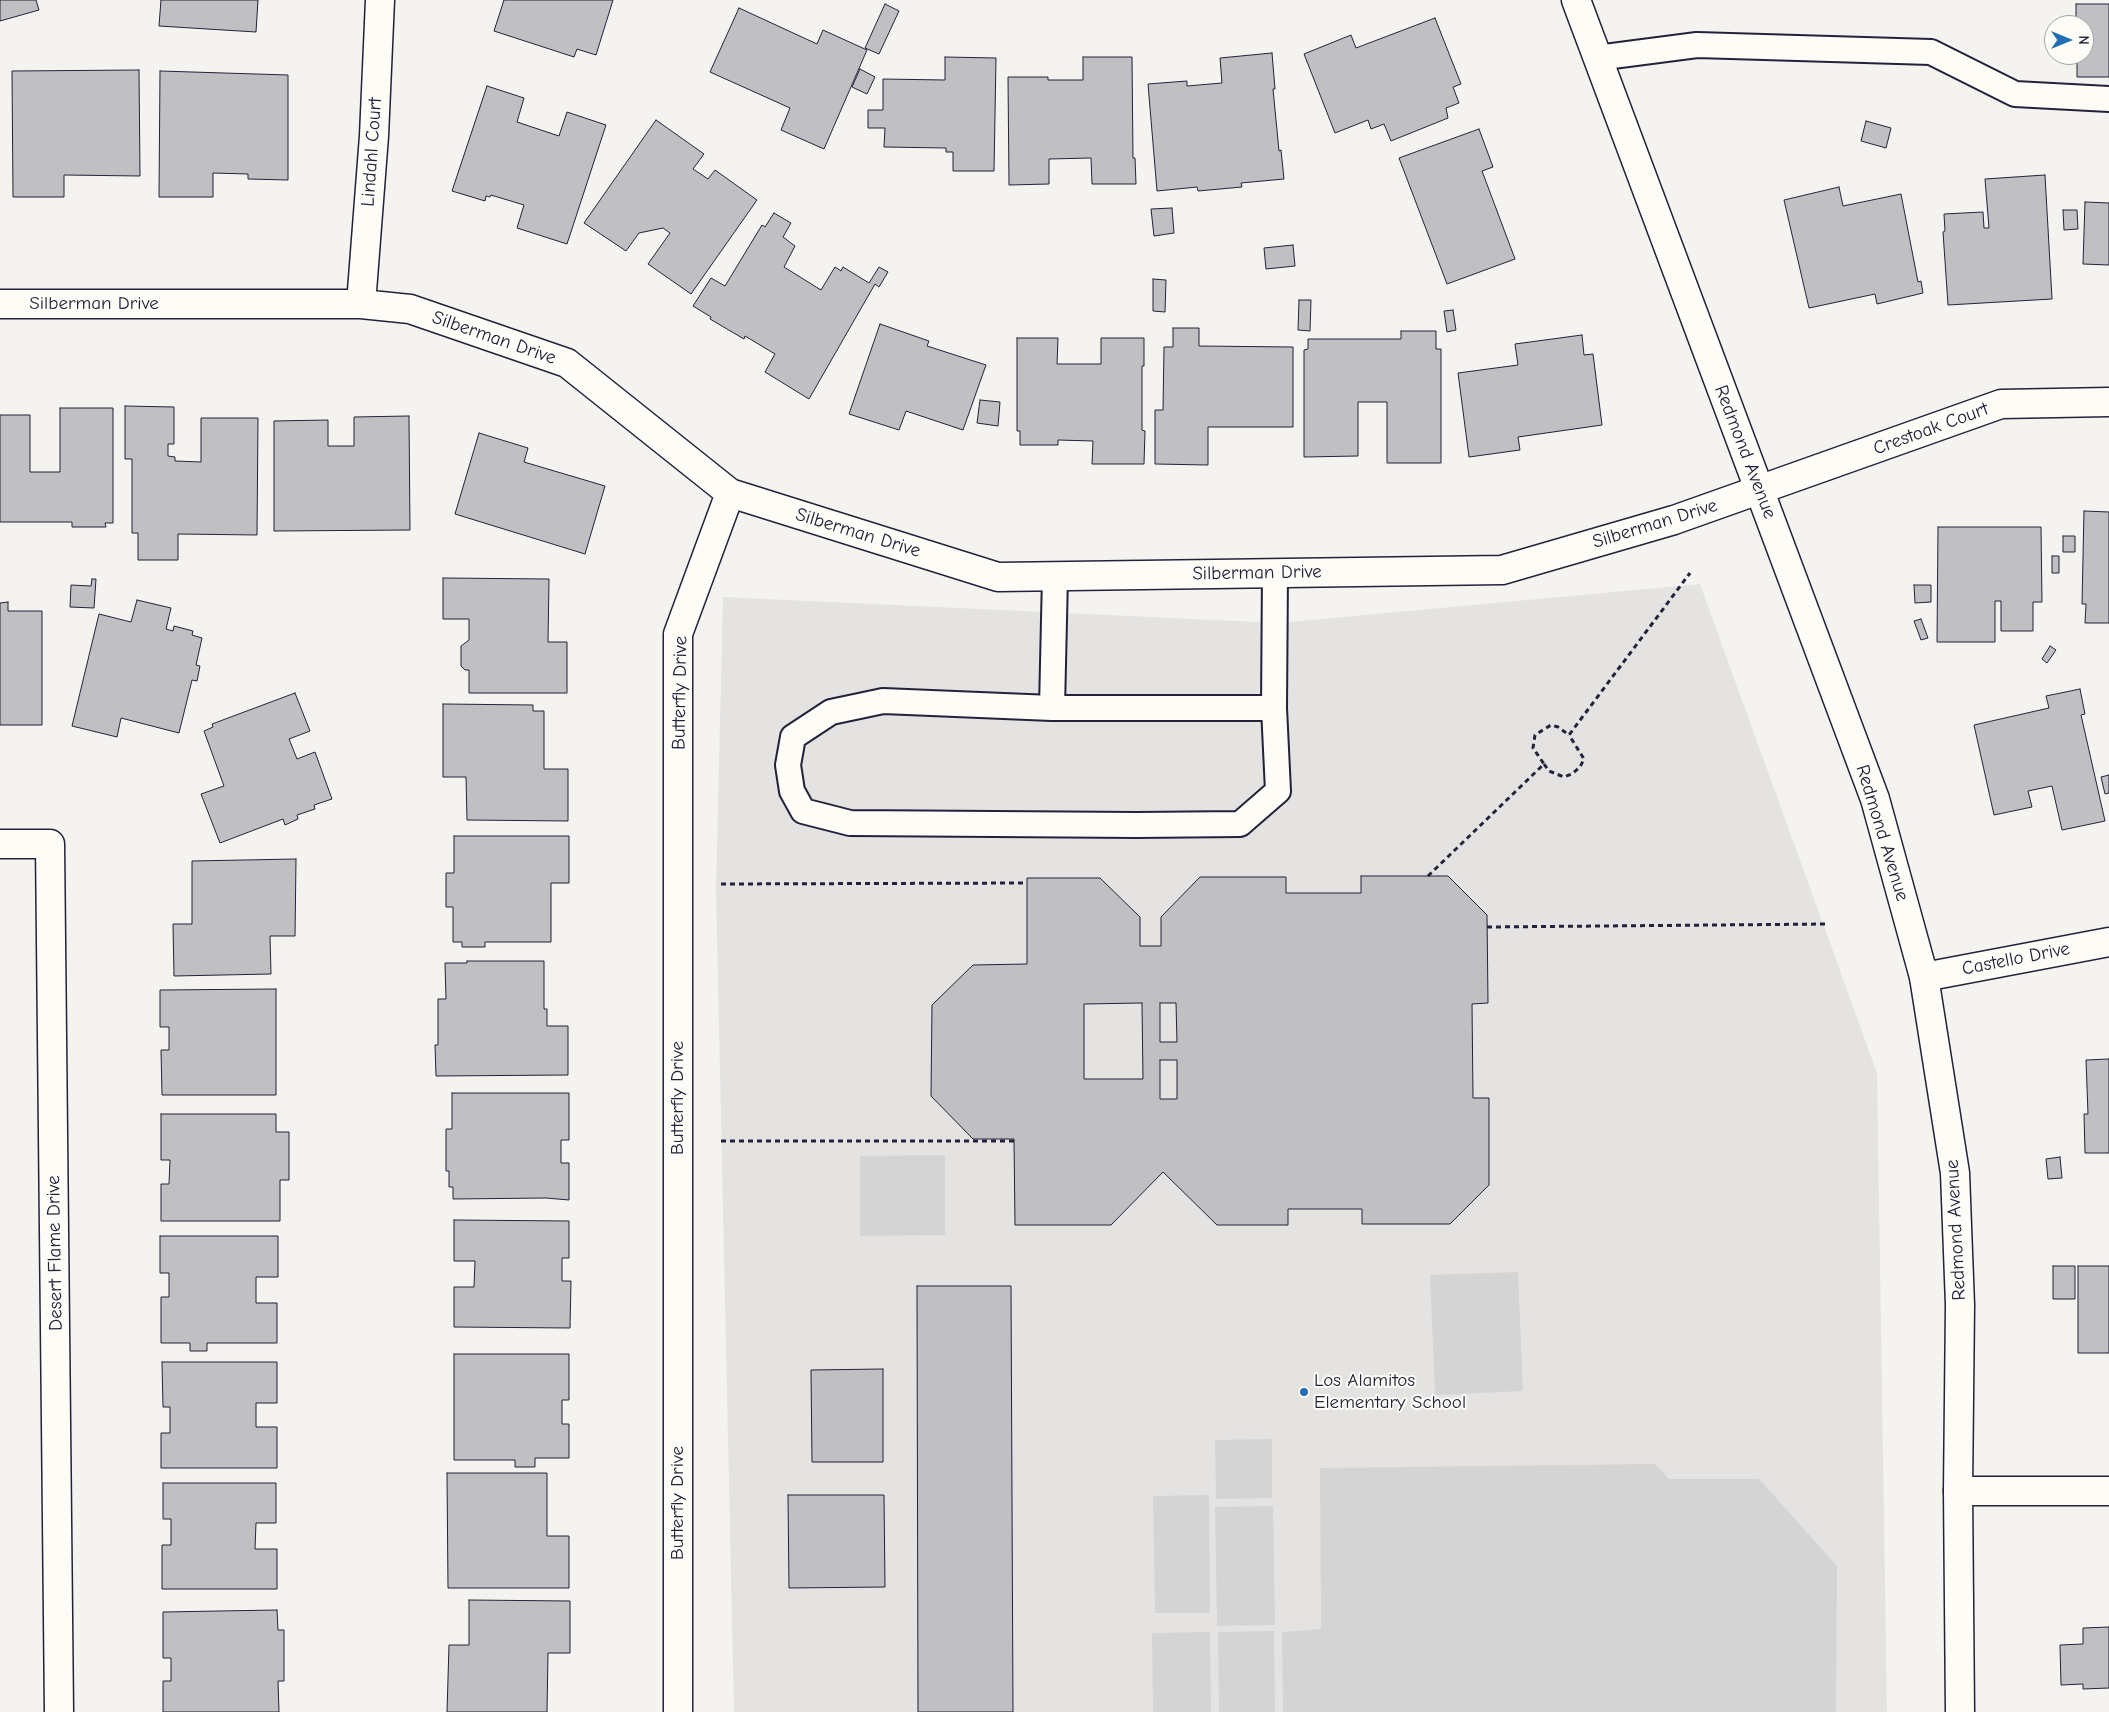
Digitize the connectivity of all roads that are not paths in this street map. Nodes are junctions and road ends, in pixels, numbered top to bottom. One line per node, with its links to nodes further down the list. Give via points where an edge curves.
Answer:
1 (380, 0): 6 (street, Lindahl Court)
2 (1576, 0): 3 (street, Redmond Avenue)
3 (1598, 58): 4 (lane, via 1697,45 1931,52 2015,94); 8 (street, Redmond Avenue)
4 (2109, 99)
5 (0, 304): 6 (street, Silberman Drive)
6 (361, 304): 9 (street, Silberman Drive, via 410,309 567,363)
7 (2109, 402): 8 (street, Crestoak Court, via 2001,404)
8 (1759, 490): 10 (street, Silberman Drive, via 1674,520 1502,570); 16 (street, Redmond Avenue, via 1875,799)
9 (730, 492): 11 (street, Silberman Drive, via 998,577); 20 (street, Butterfly Drive, via 678,634)
10 (1275, 573): 11 (street, Silberman Drive); 13 (lane)
11 (1055, 576): 12 (lane)
12 (1052, 708): 13 (lane); 13 (lane, via 883,701 832,712 793,737 788,765 792,791 803,811 850,823 1240,824 1278,791)
13 (1274, 708)
14 (0, 844): 19 (street, Desert Flame Drive, via 50,844)
15 (2109, 942): 16 (street, Castello Drive)
16 (1924, 977): 17 (street, Redmond Avenue, via 1955,1173 1960,1305)
17 (1958, 1491): 18 (street); 21 (street, Redmond Avenue)
18 (2109, 1491)
19 (59, 1712)
20 (678, 1712)
21 (1960, 1712)

